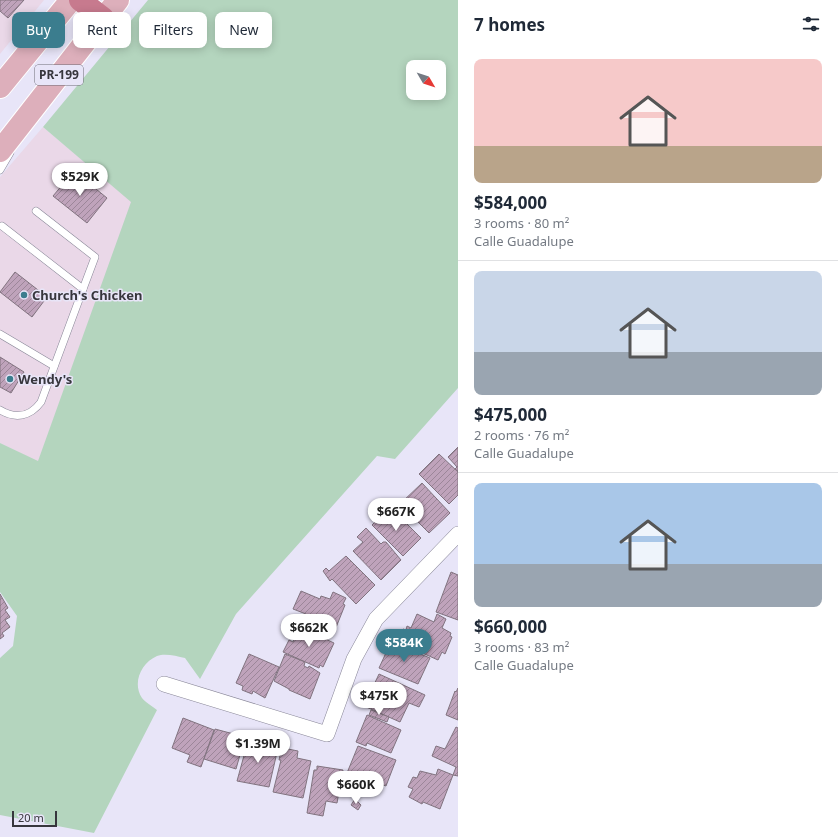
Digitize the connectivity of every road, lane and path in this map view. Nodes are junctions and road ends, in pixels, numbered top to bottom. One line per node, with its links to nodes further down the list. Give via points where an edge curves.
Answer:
1 (71, 0): 7 (main road, PR-199)
2 (80, 0): 4 (highway)
3 (118, 0): 5 (main road, PR-199)
4 (95, 12)
5 (108, 12)
6 (80, 48): 8 (main road, PR-199)
7 (0, 87)
8 (25, 119): 9 (main road, PR-199); 10 (lane)
9 (0, 151)
10 (0, 170)
11 (36, 211): 13 (lane, via 95,257)
12 (1, 224): 13 (lane)
13 (83, 289): 15 (lane)
14 (0, 334): 15 (lane)
15 (54, 366): 16 (lane, via 37,407 16,416)
16 (0, 410)
17 (458, 534): 18 (street)
18 (452, 548): 19 (street, via 376,619 354,659 327,734)
19 (164, 684)

